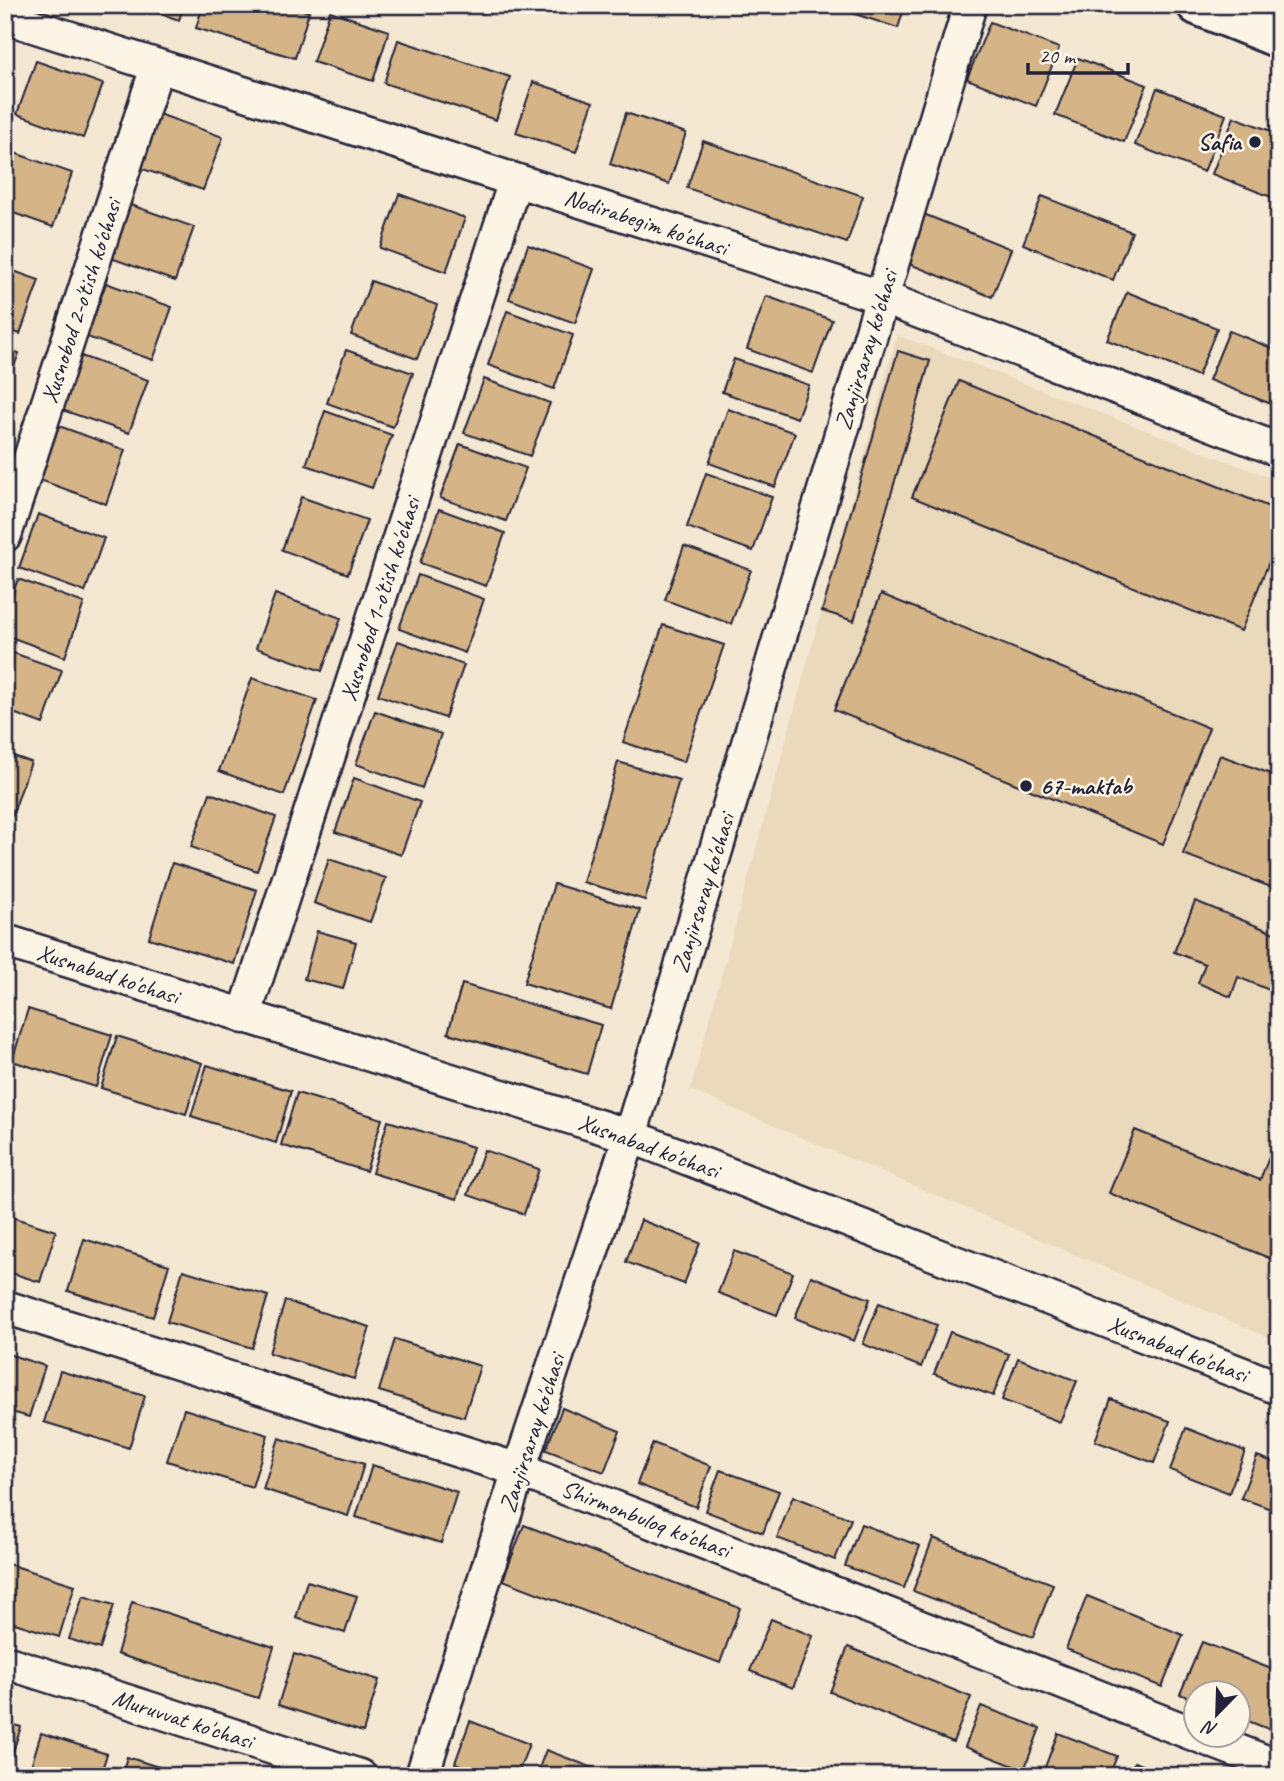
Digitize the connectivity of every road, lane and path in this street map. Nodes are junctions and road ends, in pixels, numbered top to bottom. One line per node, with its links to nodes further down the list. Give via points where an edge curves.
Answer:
1 (970, 5): 7 (street, Zanjirsaray ko'chasi)
2 (1197, 5): 4 (main road)
3 (5, 17): 5 (street, Nodirabegim ko'chasi)
4 (1279, 38)
5 (157, 67): 6 (street, Nodirabegim ko'chasi); 9 (street, Xusnobod 2-o'tish ko'chasi)
6 (515, 181): 7 (street, Nodirabegim ko'chasi); 11 (street, Xusnobod 1-o'tish ko'chasi)
7 (881, 297): 8 (street, Nodirabegim ko'chasi); 12 (street, Zanjirsaray ko'chasi)
8 (1279, 450)
9 (5, 535)
10 (5, 941): 11 (street, Xusnabad ko'chasi)
11 (244, 1017): 12 (street, Xusnabad ko'chasi)
12 (630, 1136): 14 (street, Xusnabad ko'chasi); 15 (street, Zanjirsaray ko'chasi)
13 (5, 1307): 15 (street, Shirmonbuloq ko'chasi)
14 (1279, 1388)
15 (519, 1470): 17 (street, Shirmonbuloq ko'chasi); 21 (street, Zanjirsaray ko'chasi)
16 (5, 1662): 20 (street, Muruvvat ko'chasi)
17 (1182, 1729)
18 (1236, 1750): 19 (street, Shirmonbuloq ko'chasi)
19 (1279, 1767)
20 (360, 1776)
21 (422, 1776)

